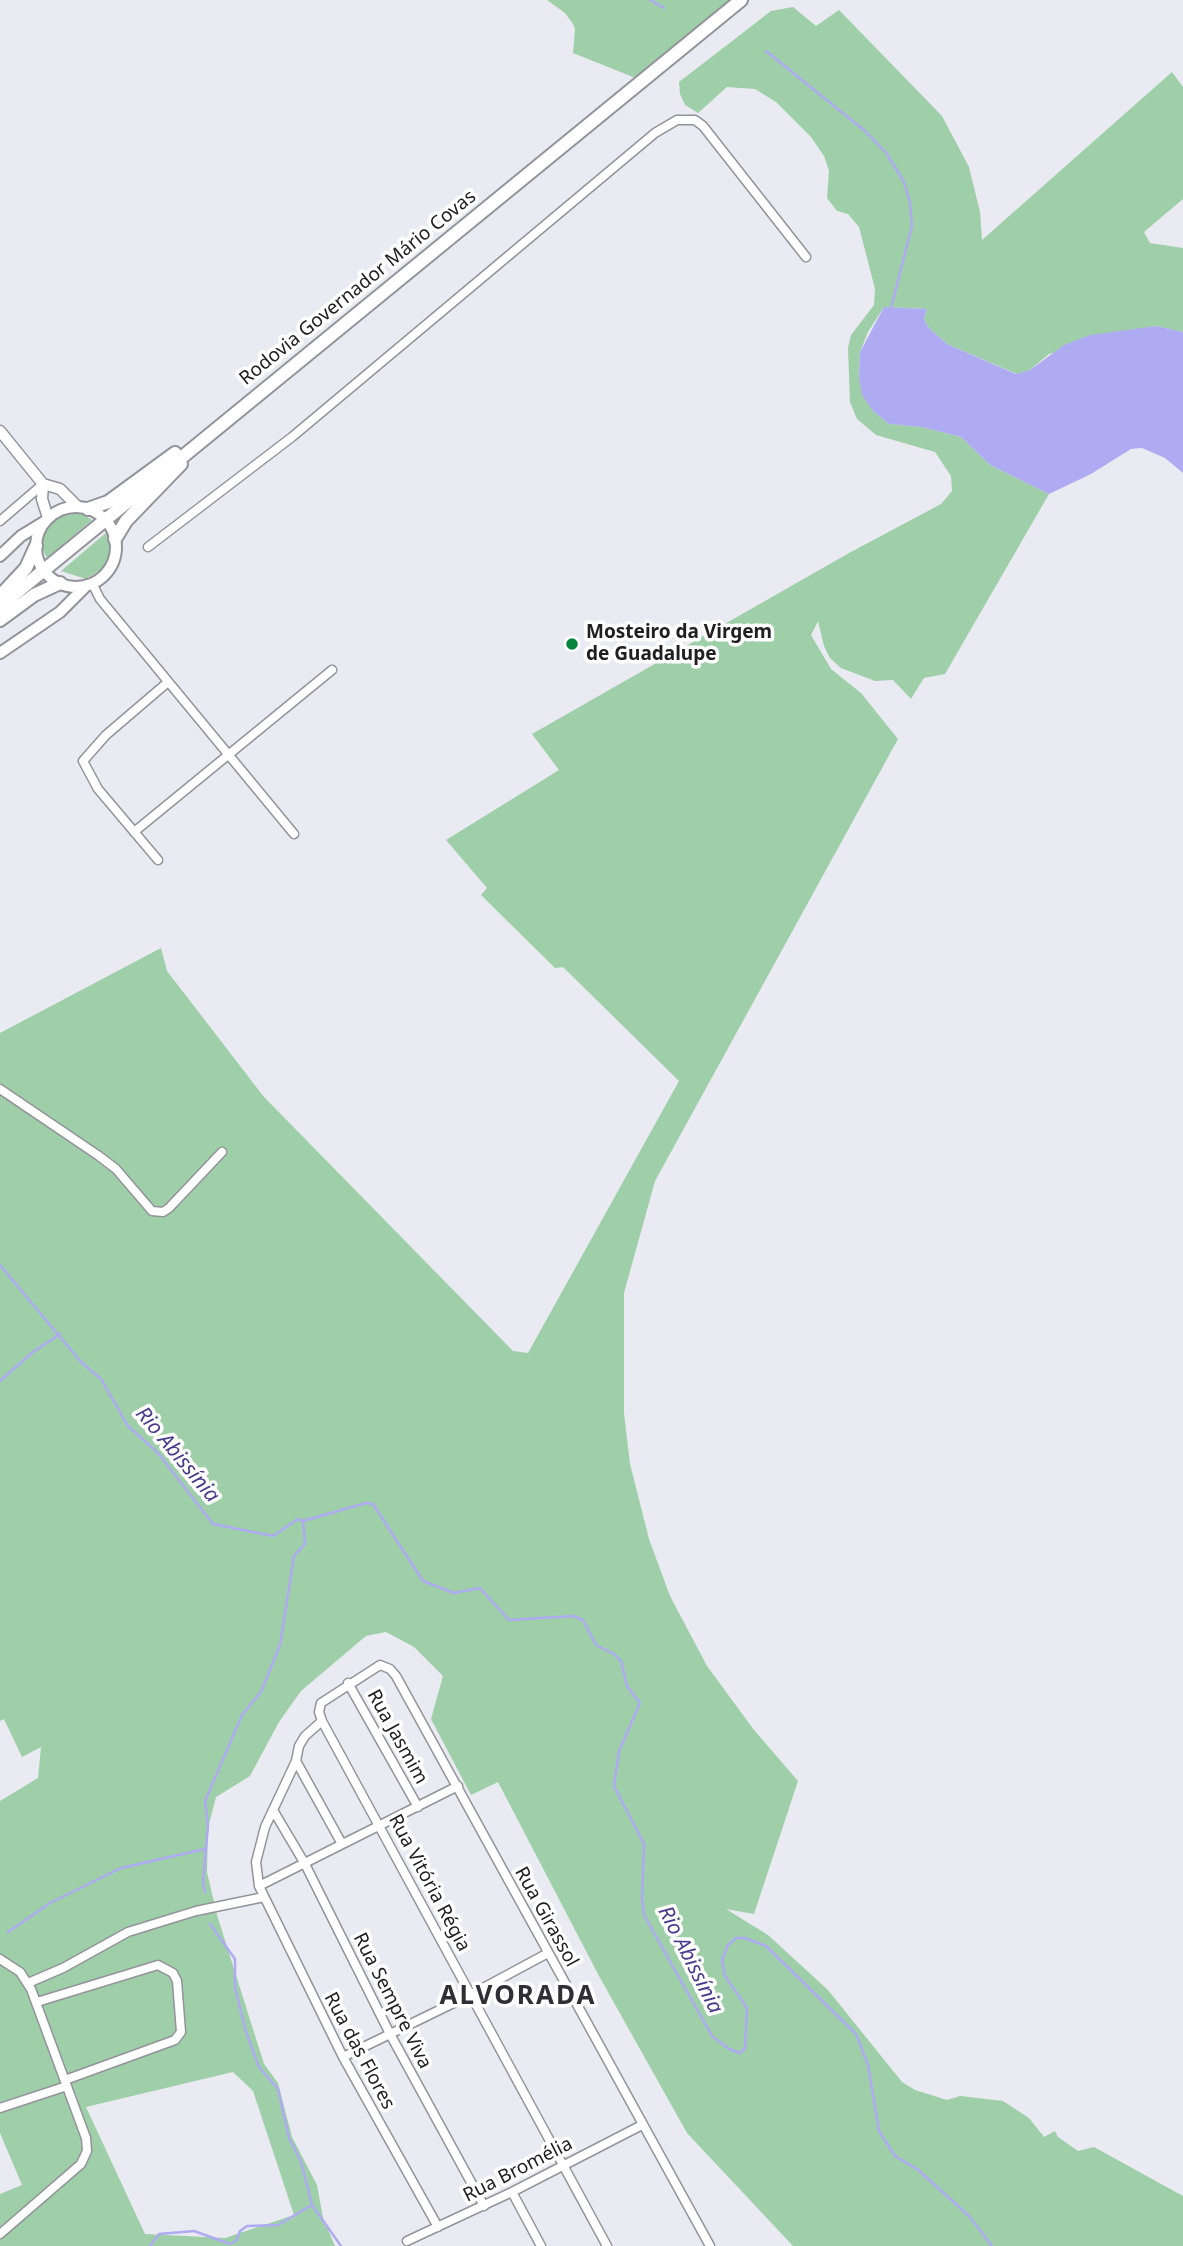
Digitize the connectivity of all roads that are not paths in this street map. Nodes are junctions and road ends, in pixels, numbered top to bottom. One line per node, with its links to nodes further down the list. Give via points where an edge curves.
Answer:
1 (741, 0): 4 (highway, Rodovia Governador Mário Covas)
2 (806, 257): 15 (street, via 703,126 695,120 677,120 655,133 292,438)
3 (0, 431): 6 (street)
4 (214, 431): 5 (highway, Rodovia Governador Mário Covas); 9 (highway, via 189,442 108,502)
5 (192, 449): 12 (highway, Rodovia Governador Mário Covas); 13 (highway, via 121,526)
6 (43, 484): 7 (street); 8 (street); 9 (street, via 60,489)
7 (29, 496): 8 (street); 10 (street)
8 (42, 499): 11 (street)
9 (83, 508): 11 (main road, via 65,508); 12 (main road)
10 (0, 520)
11 (46, 520): 14 (main road); 16 (main road)
12 (105, 520): 13 (main road); 17 (highway, Rodovia Governador Mário Covas)
13 (115, 539): 19 (main road, via 109,568)
14 (36, 546): 17 (main road); 20 (highway, via 26,568)
15 (148, 547)
16 (0, 556)
17 (44, 570): 18 (main road); 21 (highway, Rodovia Governador Mário Covas)
18 (60, 583): 19 (main road); 22 (highway)
19 (89, 584): 23 (main road, via 60,612); 25 (street)
20 (0, 596)
21 (0, 606)
22 (0, 620)
23 (0, 653)
24 (332, 670): 26 (street)
25 (168, 682): 26 (street); 27 (street, via 83,761 98,789)
26 (228, 754): 27 (street); 28 (street)
27 (134, 832): 29 (street)
28 (294, 834)
29 (158, 860)
30 (0, 1090): 31 (street, via 99,1156 152,1212 169,1208)
31 (222, 1152)
32 (348, 1683): 33 (street, via 321,1703); 35 (street, Rua Girassol, via 380,1665 390,1668); 36 (street, Rua Jasmim)
33 (322, 1721): 34 (street, via 305,1736); 38 (street, Rua Vitória Régia)
34 (296, 1762): 37 (street); 39 (street)
35 (458, 1786): 36 (street); 43 (street, Rua Girassol)
36 (418, 1807): 38 (street)
37 (274, 1810): 40 (street, Rua Sempre Viva); 41 (street, via 259,1844)
38 (381, 1826): 39 (street); 46 (street, Rua Vitória Régia)
39 (342, 1844): 40 (street)
40 (305, 1864): 41 (street); 48 (street, Rua Sempre Viva)
41 (259, 1886): 42 (street, Rua das Flores)
42 (264, 1898): 45 (street, via 196,1911 128,1932); 49 (street, Rua das Flores)
43 (548, 1953): 46 (street); 52 (street, Rua Girassol)
44 (0, 1959): 45 (street)
45 (28, 1983): 47 (street)
46 (470, 1995): 48 (street); 53 (street, Rua Vitória Régia)
47 (37, 2003): 50 (street); 50 (street, via 158,1965 177,1980 181,2032 175,2040)
48 (390, 2034): 49 (street); 55 (street, Rua Sempre Viva)
49 (343, 2057): 56 (street, Rua das Flores)
50 (66, 2083): 51 (street); 57 (street, via 87,2151 81,2164)
51 (0, 2108)
52 (642, 2125): 53 (street, Rua Bromélia); 61 (street, Rua Girassol)
53 (563, 2166): 54 (street, Rua Bromélia); 60 (street, Rua Vitória Régia)
54 (512, 2192): 55 (street, Rua Bromélia); 59 (street)
55 (484, 2206): 56 (street, Rua Bromélia)
56 (438, 2227): 58 (street, Rua Bromélia)
57 (0, 2234)
58 (407, 2241)
59 (541, 2246)
60 (607, 2246)
61 (710, 2246)

